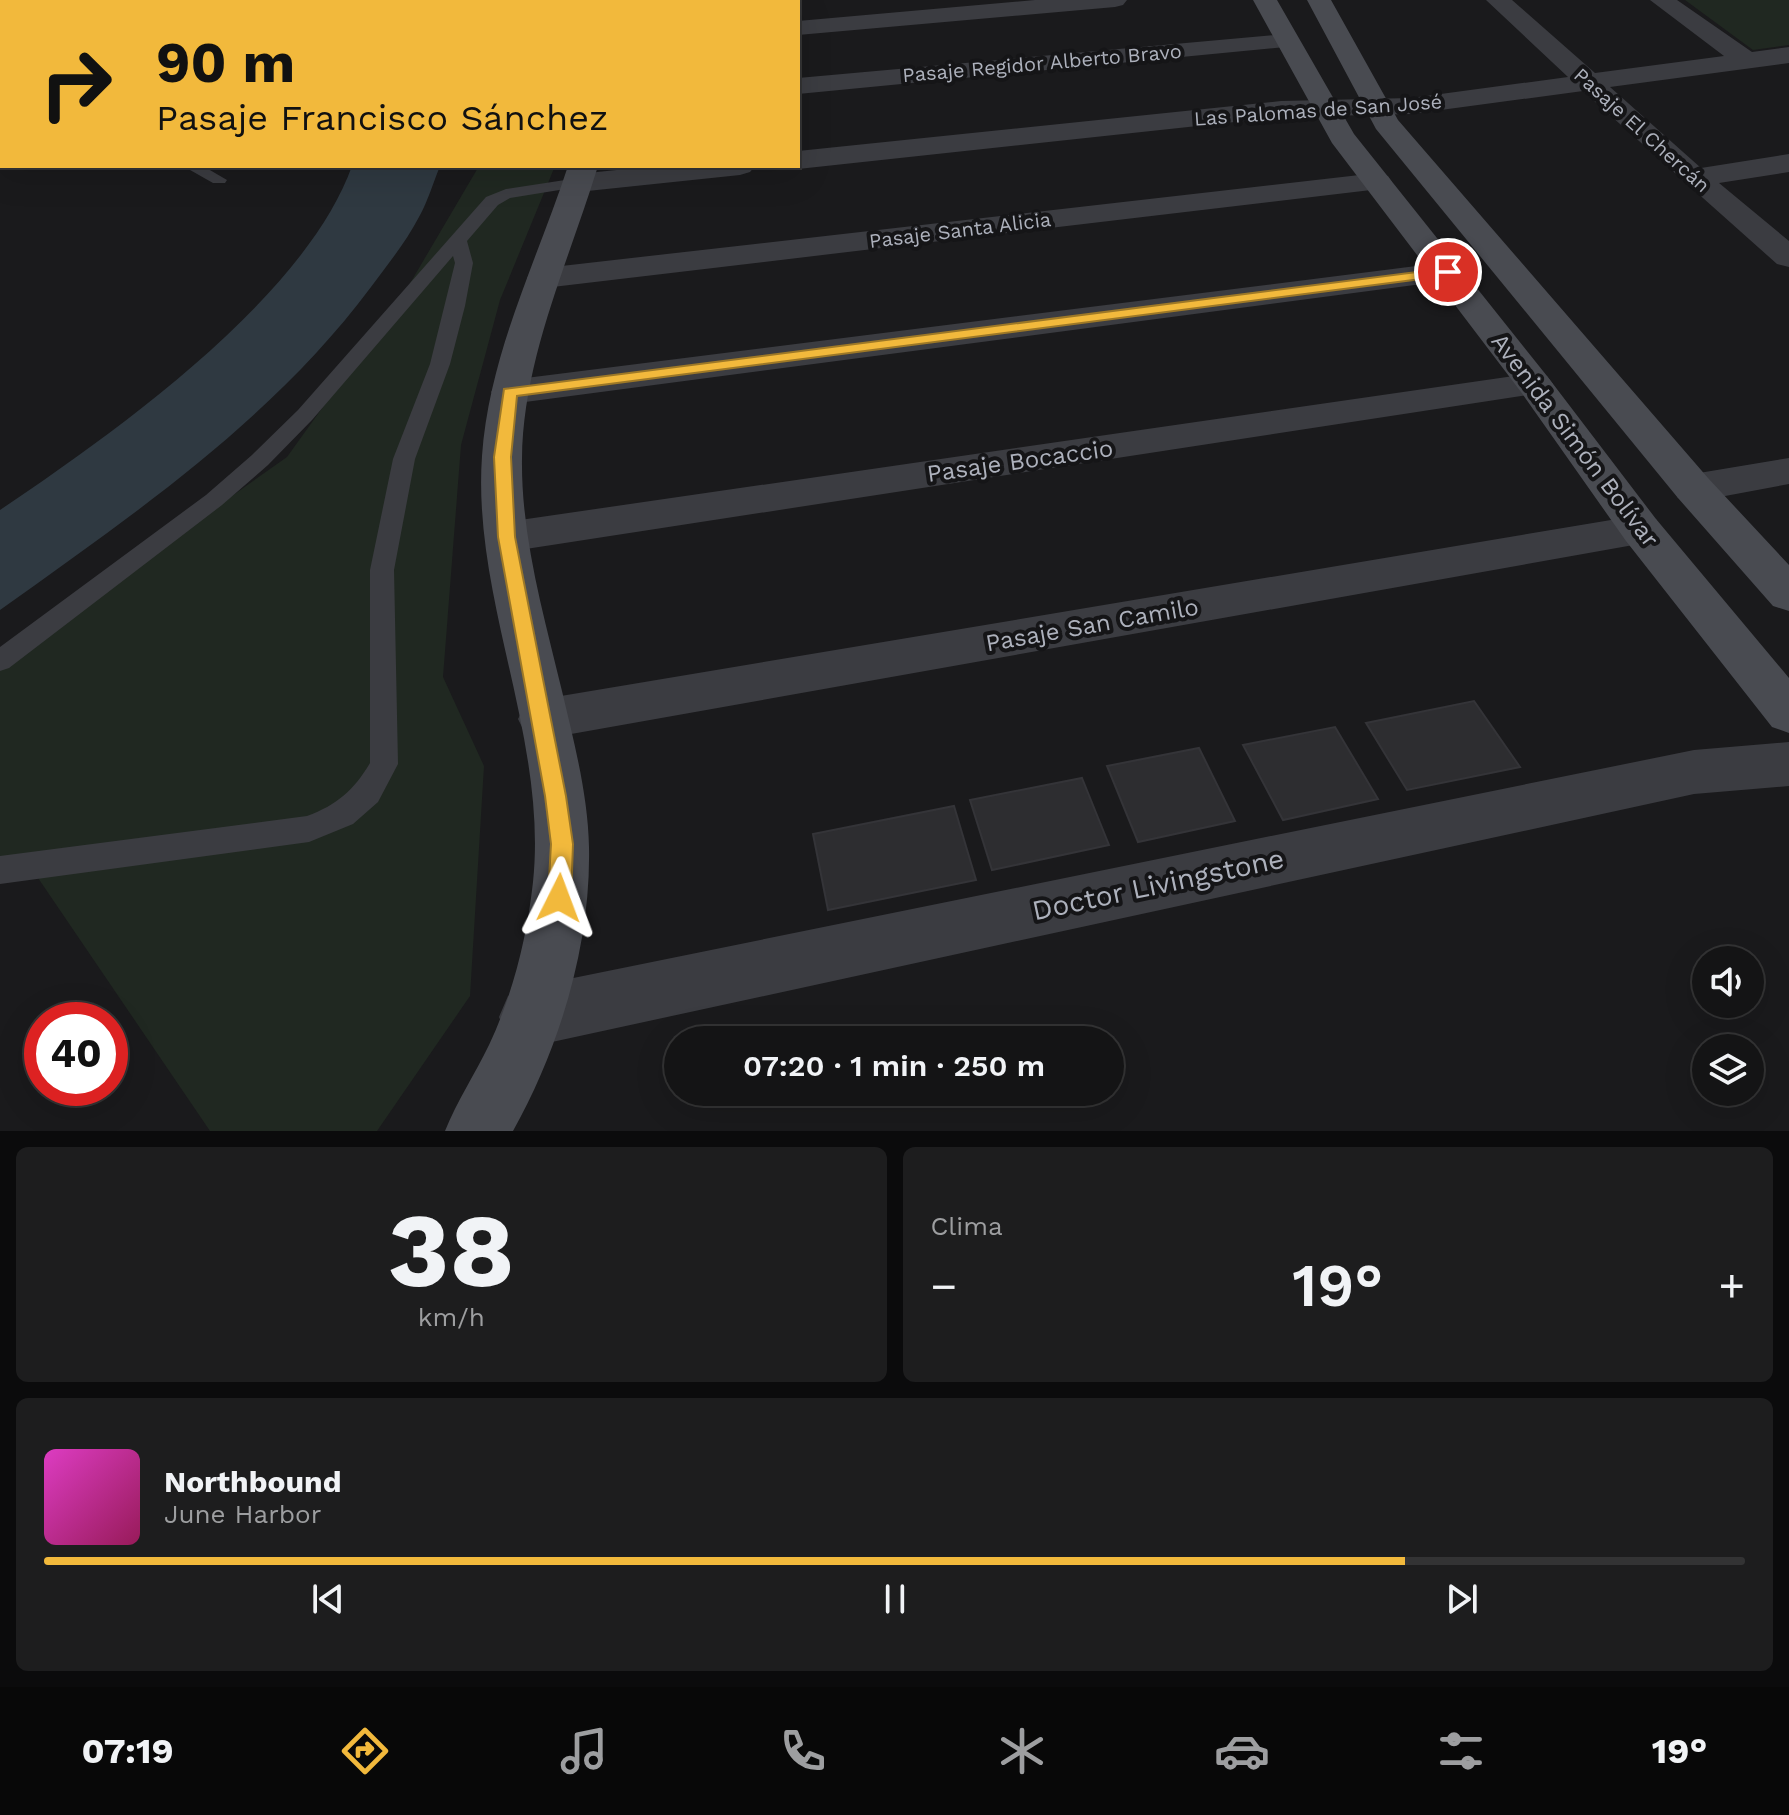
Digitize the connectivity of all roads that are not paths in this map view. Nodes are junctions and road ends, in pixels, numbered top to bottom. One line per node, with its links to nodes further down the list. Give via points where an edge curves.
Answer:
1 (1115, 0): 6 (street)
2 (1265, 0): 7 (main road, Avenida Simón Bolívar)
3 (1319, 0): 13 (main road)
4 (1498, 0): 10 (street, Pasaje El Chercán)
5 (1662, 0): 9 (street)
6 (800, 28)
7 (1286, 41): 11 (street, Pasaje Regidor Alberto Bravo); 12 (main road, Avenida Simón Bolívar)
8 (1789, 55): 9 (street, Las Palomas de San José)
9 (1746, 60): 10 (street, Las Palomas de San José)
10 (1588, 81): 13 (street, Las Palomas de San José); 19 (street, Pasaje El Chercán)
11 (800, 86)
12 (1324, 108): 13 (street, Las Palomas de San José); 14 (street, Las Palomas de San José); 21 (main road, Avenida Simón Bolívar)
13 (1378, 108): 29 (main road)
14 (800, 160)
15 (1789, 163): 19 (street)
16 (195, 168): 20 (lane)
17 (704, 168): 18 (street)
18 (580, 175): 22 (lane, via 492,201); 25 (main road)
19 (1695, 178): 23 (street, Pasaje El Chercán)
20 (219, 180)
21 (1377, 182): 24 (main road, Avenida Simón Bolívar); 25 (street, Pasaje Santa Alicia)
22 (457, 238): 33 (lane, via 260,460); 37 (lane, via 464,263 456,306 404,459 382,570 384,764 368,793 343,815 309,829)
23 (1789, 257)
24 (1448, 272): 26 (main road, Avenida Simón Bolívar); 27 (street)
25 (544, 278): 27 (main road)
26 (1534, 384): 30 (main road, Avenida Simón Bolívar); 31 (street, Pasaje Bocaccio)
27 (510, 392): 31 (main road, via 502,457)
28 (1789, 471): 29 (street)
29 (1693, 488): 32 (main road)
30 (1641, 530): 34 (main road, Avenida Simón Bolívar); 35 (street, Pasaje San Camilo)
31 (506, 537): 35 (main road)
32 (1789, 594)
33 (0, 661)
34 (1789, 713)
35 (543, 719): 38 (main road, via 562,844 549,955)
36 (1789, 764): 38 (street, Doctor Livingstone, via 1694,772)
37 (0, 870)
38 (529, 1017): 39 (main road)
39 (477, 1131)

